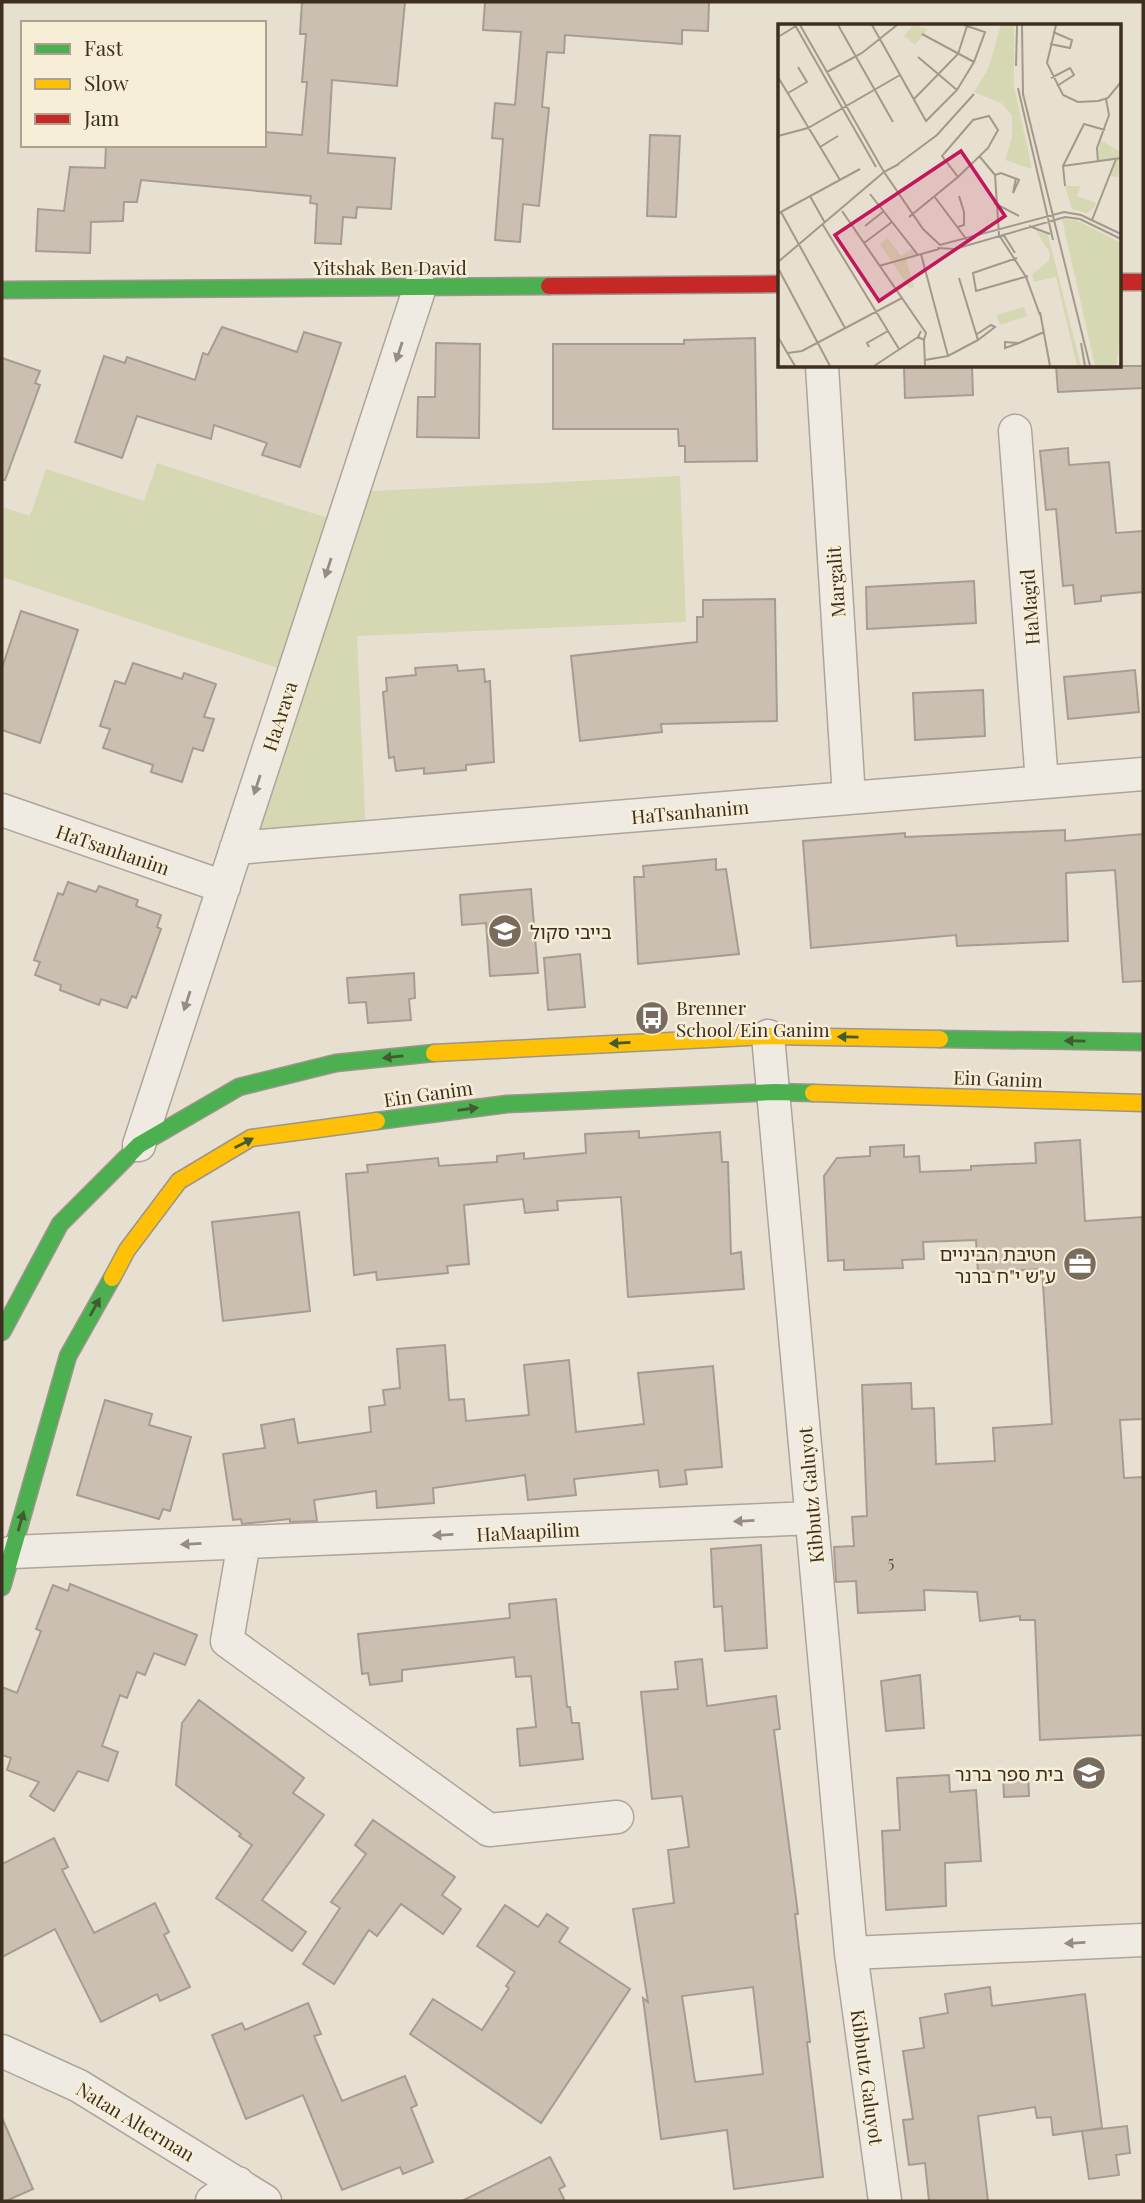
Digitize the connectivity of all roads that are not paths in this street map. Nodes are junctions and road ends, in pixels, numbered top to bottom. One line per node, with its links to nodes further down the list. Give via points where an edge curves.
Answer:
1 (1120, 282): 2 (main road)
2 (1143, 282)
3 (778, 284): 4 (main road, Yitshak Ben David)
4 (420, 287): 5 (main road, Yitshak Ben David); 12 (street, HaArava, one-way to 12)
5 (2, 290)
6 (821, 368): 10 (street, Margalit)
7 (1015, 431): 9 (street, HaMagid)
8 (1143, 774): 9 (street, HaTsanhanim)
9 (1042, 782): 10 (street, HaTsanhanim)
10 (849, 798): 12 (street, HaTsanhanim)
11 (2, 810): 13 (street, HaTsanhanim)
12 (236, 848): 13 (street, HaArava)
13 (224, 887): 18 (street, HaArava, one-way to 18)
14 (768, 1036): 15 (main road, Ein Ganim, one-way to 14); 16 (street, Kibbutz Galuyot); 18 (main road, Ein Ganim, one-way to 18, via 454,1051 336,1063 239,1087)
15 (1143, 1042)
16 (775, 1092): 17 (main road, Ein Ganim); 20 (street, Kibbutz Galuyot); 22 (main road, Ein Ganim, one-way to 16, via 68,1356 127,1250 179,1181 227,1152 251,1138 507,1104)
17 (1143, 1103)
18 (139, 1145): 19 (main road, Ein Ganim, via 60,1224)
19 (2, 1332)
20 (812, 1518): 21 (street, HaMaapilim, one-way to 21); 26 (street, Kibbutz Galuyot)
21 (244, 1542): 22 (street, HaMaapilim, one-way to 22); 24 (street, via 227,1641 489,1830)
22 (12, 1552): 23 (main road, Ein Ganim)
23 (2, 1587)
24 (617, 1817)
25 (1143, 1940): 26 (street, one-way to 26)
26 (851, 1953): 31 (street, Kibbutz Galuyot)
27 (2, 2051): 28 (street, Natan Alterman, via 79,2085)
28 (238, 2183): 29 (street); 30 (street, Natan Alterman)
29 (212, 2201)
30 (265, 2201)
31 (885, 2201)

